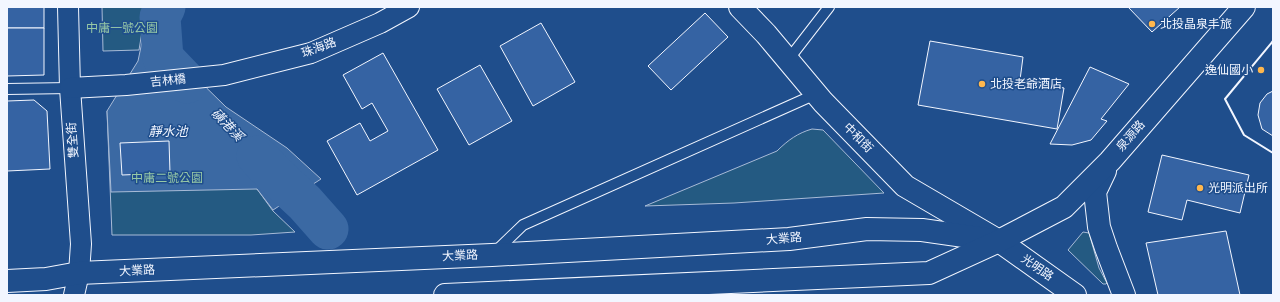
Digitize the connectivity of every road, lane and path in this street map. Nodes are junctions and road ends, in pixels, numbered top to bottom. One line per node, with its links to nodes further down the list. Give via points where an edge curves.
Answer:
1 (68, 7): 8 (street, 雙全街)
2 (409, 7): 7 (street, 珠海路, via 380,23 311,53)
3 (740, 7): 6 (main road, 中和街)
4 (830, 7): 6 (lane)
5 (1244, 7): 11 (main road, 泉源路)
6 (788, 60): 10 (main road, 中和街)
7 (224, 75): 8 (street, 吉林橋)
8 (70, 88): 9 (lane); 14 (street, 雙全街, via 81,244)
9 (7, 89)
10 (816, 94): 12 (main road, 中和街, via 905,186); 13 (lane, via 523,225)
11 (1110, 161): 12 (main road, 泉源路, via 1064,208); 19 (main road, via 1095,192 1099,227)
12 (999, 241): 13 (main road, 大業路, via 922,230 867,229 789,239); 17 (main road, via 929,273); 18 (main road, 光明路)
13 (492, 255): 14 (main road, 大業路)
14 (79, 274): 15 (main road, 大業路); 16 (street, 雙全街)
15 (7, 281)
16 (74, 295)
17 (445, 295)
18 (1075, 295)
19 (1124, 295)

